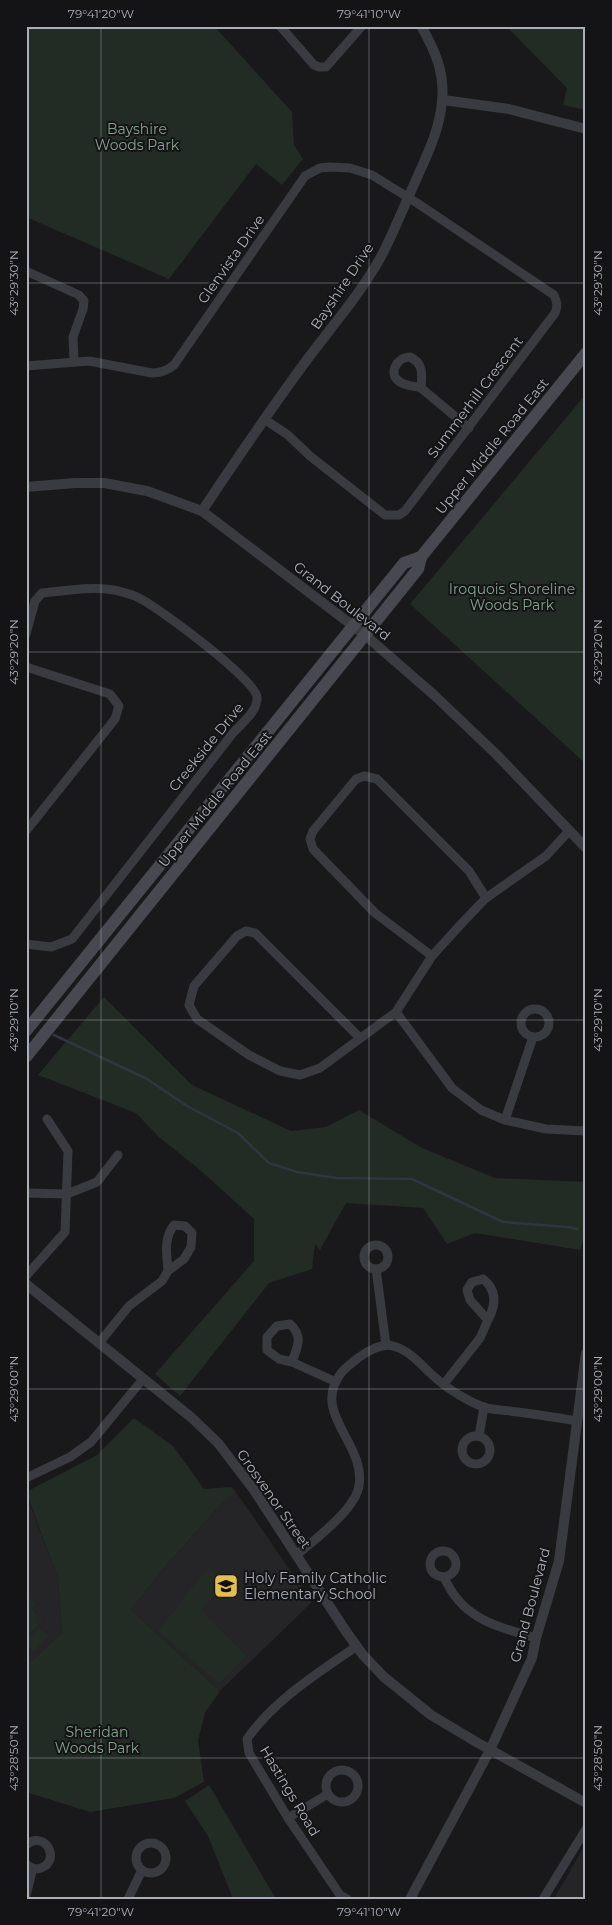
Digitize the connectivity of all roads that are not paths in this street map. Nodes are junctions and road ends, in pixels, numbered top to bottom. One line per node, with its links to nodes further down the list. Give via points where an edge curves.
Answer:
1 (280, 26): 2 (street, via 314,65 322,68)
2 (362, 26)
3 (421, 26): 4 (street, Bayshire Drive, via 438,60)
4 (443, 100): 5 (street, via 509,109); 6 (street, Bayshire Drive, via 431,146)
5 (586, 129)
6 (408, 198): 9 (street, Glenvista Drive, via 372,175 350,168 320,168 305,176 168,370 152,373 89,360); 12 (street, Bayshire Drive, via 383,253 367,278); 13 (street, Summerhill Crescent, via 554,295 556,300 555,313)
7 (26, 271): 9 (street, via 79,295 84,301 72,337)
8 (586, 353): 16 (main road, Upper Middle Road East)
9 (74, 361): 10 (street, Glenvista Drive)
10 (26, 366)
11 (421, 388): 13 (street)
12 (264, 418): 13 (street, Summerhill Crescent, via 385,515 391,516 405,511); 15 (street, Bayshire Drive)
13 (469, 428)
14 (26, 486): 15 (street, Grand Boulevard, via 104,484 146,491)
15 (202, 510): 17 (street, Grand Boulevard)
16 (421, 557): 17 (main road, Upper Middle Road East, via 404,563); 19 (main road, Upper Middle Road East, via 418,569)
17 (354, 627): 19 (street, Grand Boulevard); 28 (main road, Upper Middle Road East)
18 (26, 634): 25 (street, Creekside Drive, via 35,602 42,593 113,590 138,597 166,614 230,665 257,694 256,707 72,939 51,947)
19 (365, 635): 22 (street, Grand Boulevard, via 489,747); 31 (main road, Upper Middle Road East)
20 (26, 667): 21 (street, via 110,694 119,706 115,719)
21 (26, 831)
22 (569, 831): 23 (street, Grand Boulevard); 24 (street, via 546,856)
23 (586, 848)
24 (486, 898): 26 (street); 26 (street, via 468,871 377,779 364,776 356,779 313,831 310,839 313,849 375,913)
25 (26, 944)
26 (432, 956): 27 (street)
27 (396, 1012): 29 (street); 33 (street, via 452,1088 481,1110)
28 (26, 1031)
29 (360, 1038): 29 (street, via 256,933 246,931 237,936 194,986 189,1005 197,1019 249,1055 280,1071 300,1075 320,1068)
30 (533, 1038): 33 (street)
31 (26, 1057)
32 (47, 1119): 37 (street, via 68,1151)
33 (505, 1120): 34 (street, via 546,1129)
34 (586, 1131)
35 (118, 1155): 37 (street, via 97,1182)
36 (26, 1193): 37 (street)
37 (68, 1194): 40 (street, via 65,1232)
38 (376, 1269): 44 (street)
39 (168, 1271): 39 (street, via 184,1259 191,1247 192,1233 184,1226 174,1225 169,1231 166,1241); 43 (street, via 162,1281 129,1306)
40 (26, 1276)
41 (26, 1284): 43 (street, Grosvenor Street)
42 (488, 1320): 49 (street, via 480,1338)
43 (99, 1343): 47 (street, Grosvenor Street)
44 (386, 1345): 48 (street, via 364,1353 339,1375); 49 (street, via 420,1362)
45 (586, 1353): 51 (street, Grand Boulevard)
46 (292, 1362): 46 (street, via 279,1359 267,1350 267,1336 277,1326 290,1324 296,1330 299,1340); 48 (street)
47 (143, 1379): 53 (street, via 91,1442 70,1457); 54 (street, Grosvenor Street, via 218,1443)
48 (336, 1382): 54 (street, via 331,1392 332,1408 357,1457 359,1487 334,1524)
49 (444, 1384): 50 (street)
50 (484, 1407): 51 (street); 52 (street)
51 (577, 1421): 56 (street, Grand Boulevard, via 559,1561)
52 (479, 1436)
53 (26, 1478)
54 (297, 1555): 57 (street, Grosvenor Street)
55 (444, 1577): 56 (street, via 450,1591 467,1611 494,1626)
56 (536, 1638): 58 (street, Grand Boulevard, via 532,1658)
57 (356, 1646): 58 (street, Grosvenor Street, via 384,1678 407,1697); 61 (street, Hastings Road, via 298,1687 256,1726 247,1739 249,1753)
58 (490, 1750): 60 (street, Grosvenor Street); 69 (street, Grand Boulevard)
59 (328, 1794): 61 (street)
60 (586, 1803)
61 (288, 1818): 68 (street, Hastings Road, via 340,1895)
62 (586, 1829): 70 (street)
63 (26, 1845): 64 (street, via 42,1841 50,1852 46,1865 38,1869)
64 (30, 1866): 66 (street)
65 (142, 1870): 67 (street)
66 (26, 1895)
67 (128, 1899)
68 (347, 1899)
69 (410, 1899)
70 (543, 1899)

